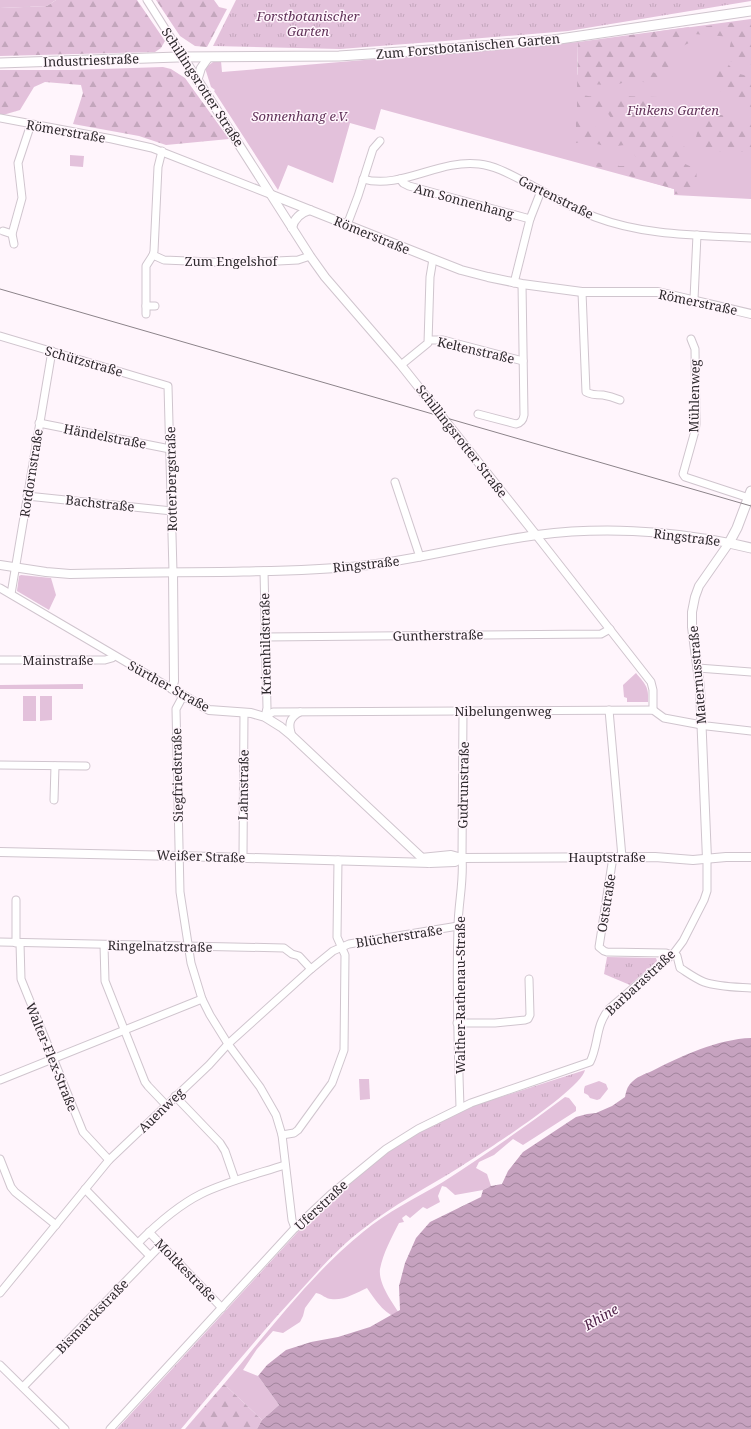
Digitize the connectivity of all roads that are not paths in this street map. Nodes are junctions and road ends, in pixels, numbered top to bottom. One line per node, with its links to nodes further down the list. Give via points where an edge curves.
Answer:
1 (147, 0): 3 (street, Schillingsrotter Straße)
2 (751, 11): 4 (main road, Zum Forstbotanischen Garten, via 553,40 339,56)
3 (183, 57): 4 (main road, Zum Forstbotanischen Garten); 5 (main road, Industriestraße); 6 (street, Schillingsrotter Straße)
4 (208, 58): 6 (street, via 201,68)
5 (0, 63)
6 (197, 81): 11 (street, Schillingsrotter Straße)
7 (0, 118): 8 (street, Römerstraße)
8 (30, 124): 10 (street, Römerstraße); 22 (street, via 18,163 22,198)
9 (380, 141): 12 (street, via 373,149)
10 (162, 151): 14 (street, Römerstraße); 26 (street, via 158,167)
11 (260, 175): 14 (street); 16 (street, Schillingsrotter Straße)
12 (363, 179): 13 (street, Gartenstraße, via 381,182); 19 (street)
13 (400, 179): 15 (street, Gartenstraße, via 445,166 478,164 496,168); 18 (street, Am Sonnenhang, via 403,184 409,186)
14 (249, 186): 16 (street, Römerstraße)
15 (541, 191): 18 (street, Keltenstraße); 23 (street, Gartenstraße, via 595,217 619,225 660,233)
16 (272, 195): 17 (street, Römerstraße); 20 (street, Schillingsrotter Straße)
17 (310, 210): 19 (street, Römerstraße); 20 (street, via 299,215)
18 (530, 219): 29 (street, Keltenstraße)
19 (347, 225): 28 (street, Römerstraße)
20 (292, 228): 27 (street, Schillingsrotter Straße)
21 (3, 231): 22 (street)
22 (12, 234): 25 (street)
23 (697, 235): 24 (street, Gartenstraße); 31 (street)
24 (751, 238)
25 (14, 244)
26 (153, 255): 27 (street, Zum Engelshof, via 164,260 236,263 298,260); 32 (street, via 146,266 146,310)
27 (310, 256): 39 (street, Schillingsrotter Straße)
28 (433, 259): 29 (street, Römerstraße, via 461,270); 36 (street, via 430,278)
29 (518, 284): 30 (street, Römerstraße); 38 (street, Keltenstraße)
30 (582, 292): 31 (street, Römerstraße, via 658,292); 41 (street, via 586,392)
31 (694, 299): 33 (street, Römerstraße)
32 (155, 306)
33 (751, 314)
34 (0, 336): 37 (street, Schützstraße)
35 (691, 339): 47 (street, Mühlenweg, via 695,349 696,424 682,471 684,476)
36 (429, 340): 38 (street, Keltenstraße, via 443,340); 39 (street)
37 (52, 351): 40 (street, Schützstraße); 43 (street, Rotdornstraße)
38 (523, 361): 42 (street, Keltenstraße, via 523,420 516,424)
39 (401, 365): 49 (street, Schillingsrotter Straße)
40 (168, 386): 44 (street, Rotterbergstraße)
41 (620, 400)
42 (478, 414)
43 (39, 424): 44 (street, Händelstraße); 46 (street, Rotdornstraße)
44 (170, 449): 48 (street, Rotterbergstraße)
45 (395, 482): 52 (street)
46 (27, 496): 48 (street, Bachstraße); 54 (street, Rotdornstraße)
47 (749, 498): 50 (main road, Maternusstraße)
48 (172, 511): 56 (street, Rotterbergstraße)
49 (536, 535): 50 (street, Ringstraße, via 630,532 689,536); 52 (street, Ringstraße); 59 (street, Schillingsrotter Straße)
50 (729, 543): 51 (main road); 63 (street, Maternusstraße, via 695,597 692,622)
51 (751, 548)
52 (420, 557): 55 (street, Ringstraße, via 346,567)
53 (0, 565): 54 (street, Ringstraße)
54 (16, 568): 56 (street, Ringstraße, via 70,574); 58 (street, Rotdornstraße)
55 (264, 571): 56 (street, Ringstraße); 60 (street, Kriemhildstraße)
56 (173, 572): 65 (street)
57 (0, 588): 58 (street, Sürther Straße)
58 (11, 594): 61 (street, Sürther Straße)
59 (610, 629): 60 (street, Guntherstraße, via 601,634); 68 (street, Schillingsrotter Straße, via 652,684)
60 (265, 637): 72 (street, Kriemhildstraße)
61 (114, 656): 62 (street, Mainstraße, via 105,660); 65 (street, Sürther Straße)
62 (0, 660)
63 (698, 668): 64 (street); 73 (street, Maternusstraße)
64 (751, 672)
65 (172, 689): 66 (street, Sürther Straße)
66 (183, 696): 70 (street, Sürther Straße, via 209,710); 82 (street, Siegfriedstraße, via 176,708)
67 (608, 710): 68 (street, Nibelungenweg); 69 (street, Nibelungenweg); 86 (street)
68 (653, 710): 73 (street, Nibelungenweg, via 664,718)
69 (464, 711): 71 (street, Nibelungenweg); 89 (street, Gudrunstraße)
70 (244, 712): 72 (street, Sürther Straße); 84 (street, Lahnstraße)
71 (301, 712): 72 (street, Nibelungenweg, via 273,712); 75 (street, via 290,722)
72 (265, 717): 75 (street, Sürther Straße)
73 (702, 724): 74 (street, Nibelungenweg); 90 (street, Maternusstraße)
74 (751, 731)
75 (292, 736): 80 (street, Sürther Straße)
76 (0, 766): 77 (street)
77 (55, 766): 78 (street); 79 (street)
78 (86, 766)
79 (54, 800)
80 (412, 847): 83 (street, Hauptstraße); 88 (street, Sürther Straße); 92 (street, via 412,854)
81 (0, 852): 82 (street, Weißer Straße)
82 (178, 856): 84 (street, Weißer Straße); 100 (street, Siegfriedstraße)
83 (438, 856): 88 (street, Hauptstraße); 89 (street, Hauptstraße, via 451,855)
84 (243, 857): 91 (street, Weißer Straße)
85 (613, 857): 86 (street, Hauptstraße); 89 (street, Hauptstraße); 101 (street, Oststraße, via 599,947 607,952)
86 (622, 857): 90 (street, Hauptstraße)
87 (751, 857): 90 (street, Hauptstraße)
88 (422, 858): 92 (street, Weißer Straße); 93 (street)
89 (462, 858): 93 (street, Hauptstraße, via 455,862); 95 (street, Walther-Rathenau-Straße)
90 (707, 859): 101 (street, Barbarastraße, via 704,900 683,941)
91 (338, 860): 92 (street, Weißer Straße); 99 (street, via 337,937)
92 (403, 862): 93 (street, Weißer Straße)
93 (430, 863)
94 (16, 900): 97 (street, Walter-Flex-Straße)
95 (458, 926): 99 (street, Blücherstraße); 106 (street, Walther-Rathenau-Straße)
96 (0, 942): 97 (street, Ringelnatzstraße)
97 (18, 943): 98 (street, Ringelnatzstraße); 109 (street, Walter-Flex-Straße, via 21,980)
98 (104, 945): 100 (street, Ringelnatzstraße); 107 (street, via 104,981)
99 (341, 946): 102 (street, Auenweg); 115 (street, via 345,955 344,1050 332,1084 298,1130)
100 (187, 947): 102 (street, Ringelnatzstraße, via 284,948 299,956); 105 (street, Siegfriedstraße, via 194,979)
101 (672, 954): 104 (street, via 677,956 680,968 706,982); 110 (street, Barbarastraße, via 608,1009 599,1027)
102 (311, 969): 108 (street, Auenweg)
103 (529, 979): 106 (street, via 528,1019 495,1023)
104 (751, 988)
105 (202, 999): 107 (street); 108 (street, Siegfriedstraße)
106 (457, 1023): 114 (street, Walther-Rathenau-Straße)
107 (124, 1030): 109 (street); 113 (street, via 145,1082)
108 (228, 1044): 112 (street, Auenweg); 115 (street, Siegfriedstraße, via 270,1102)
109 (53, 1058): 111 (street); 117 (street, Walter-Flex-Straße, via 83,1132)
110 (590, 1062): 114 (street, Uferstraße)
111 (0, 1080)
112 (175, 1096): 113 (street, Auenweg); 119 (street, via 220,1143)
113 (166, 1105): 117 (street, Auenweg)
114 (460, 1107): 122 (street, Uferstraße, via 386,1149 330,1195)
115 (282, 1135): 118 (street, Siegfriedstraße)
116 (0, 1159): 121 (street, via 15,1192)
117 (109, 1160): 120 (street, Auenweg)
118 (285, 1165): 119 (street); 122 (street, Siegfriedstraße, via 292,1220)
119 (235, 1180): 123 (street, via 200,1194 166,1216)
120 (85, 1189): 121 (street, Auenweg); 124 (street, Moltkestraße)
121 (56, 1226): 127 (street, Auenweg)
122 (296, 1228): 128 (street, Uferstraße)
123 (149, 1232): 124 (street); 125 (street, Moltkestraße)
124 (138, 1243): 126 (street, Moltkestraße)
125 (161, 1245): 126 (street, Bismarckstraße); 128 (street, Moltkestraße)
126 (150, 1256): 130 (street, Bismarckstraße)
127 (0, 1293)
128 (222, 1308): 132 (street, Uferstraße)
129 (0, 1365): 130 (street)
130 (23, 1387): 131 (street)
131 (65, 1429)
132 (110, 1429)

